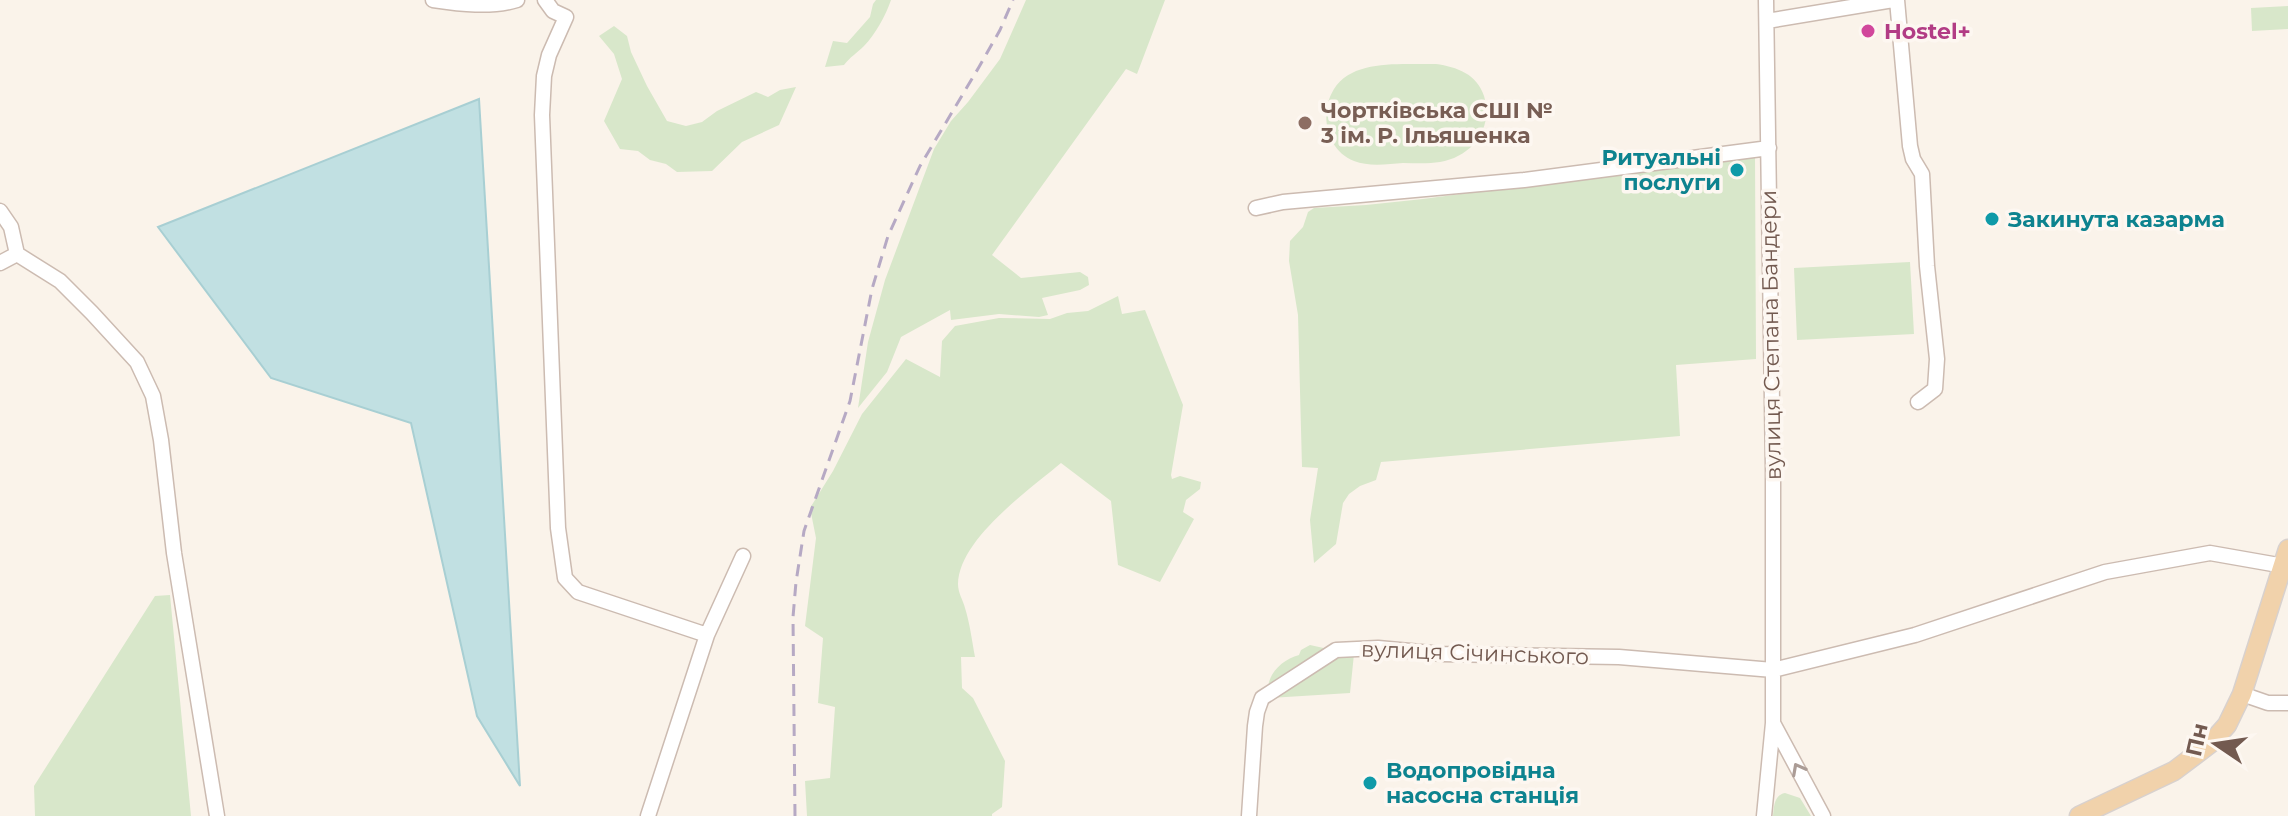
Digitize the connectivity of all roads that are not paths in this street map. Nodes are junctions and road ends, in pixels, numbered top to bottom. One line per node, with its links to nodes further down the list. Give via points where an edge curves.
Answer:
1 (433, 0): 2 (street)
2 (517, 0)
3 (545, 0): 15 (street, via 566,17 549,55 542,115 561,564 578,592)
4 (1766, 0): 6 (street, вулиця Степана Бандери)
5 (1895, 0): 6 (street); 12 (street, via 1910,146 1922,174 1937,359 1935,389)
6 (1767, 21): 7 (street, вулиця Степана Бандери)
7 (1769, 148): 8 (street); 16 (street, вулиця Степана Бандери)
8 (1256, 208)
9 (0, 211): 10 (street, via 11,227)
10 (17, 254): 11 (street); 20 (street, via 60,281 92,313 137,362 153,396)
11 (0, 263)
12 (1918, 402)
13 (743, 556): 15 (street)
14 (2286, 557): 16 (street, via 2210,553 2105,572 1915,635); 17 (main road)
15 (707, 635): 21 (street)
16 (1773, 670): 19 (street, вулиця Степана Бандери); 22 (street, вулиця Січинського, via 1619,657 1336,650 1262,698)
17 (2242, 694): 18 (street); 25 (main road, via 2227,725 2185,763)
18 (2288, 703)
19 (1773, 723): 23 (street, вулиця Степана Бандери); 24 (street, one-way to 19)
20 (217, 816)
21 (648, 816)
22 (1249, 816)
23 (1764, 816)
24 (1823, 816)
25 (2079, 816)

